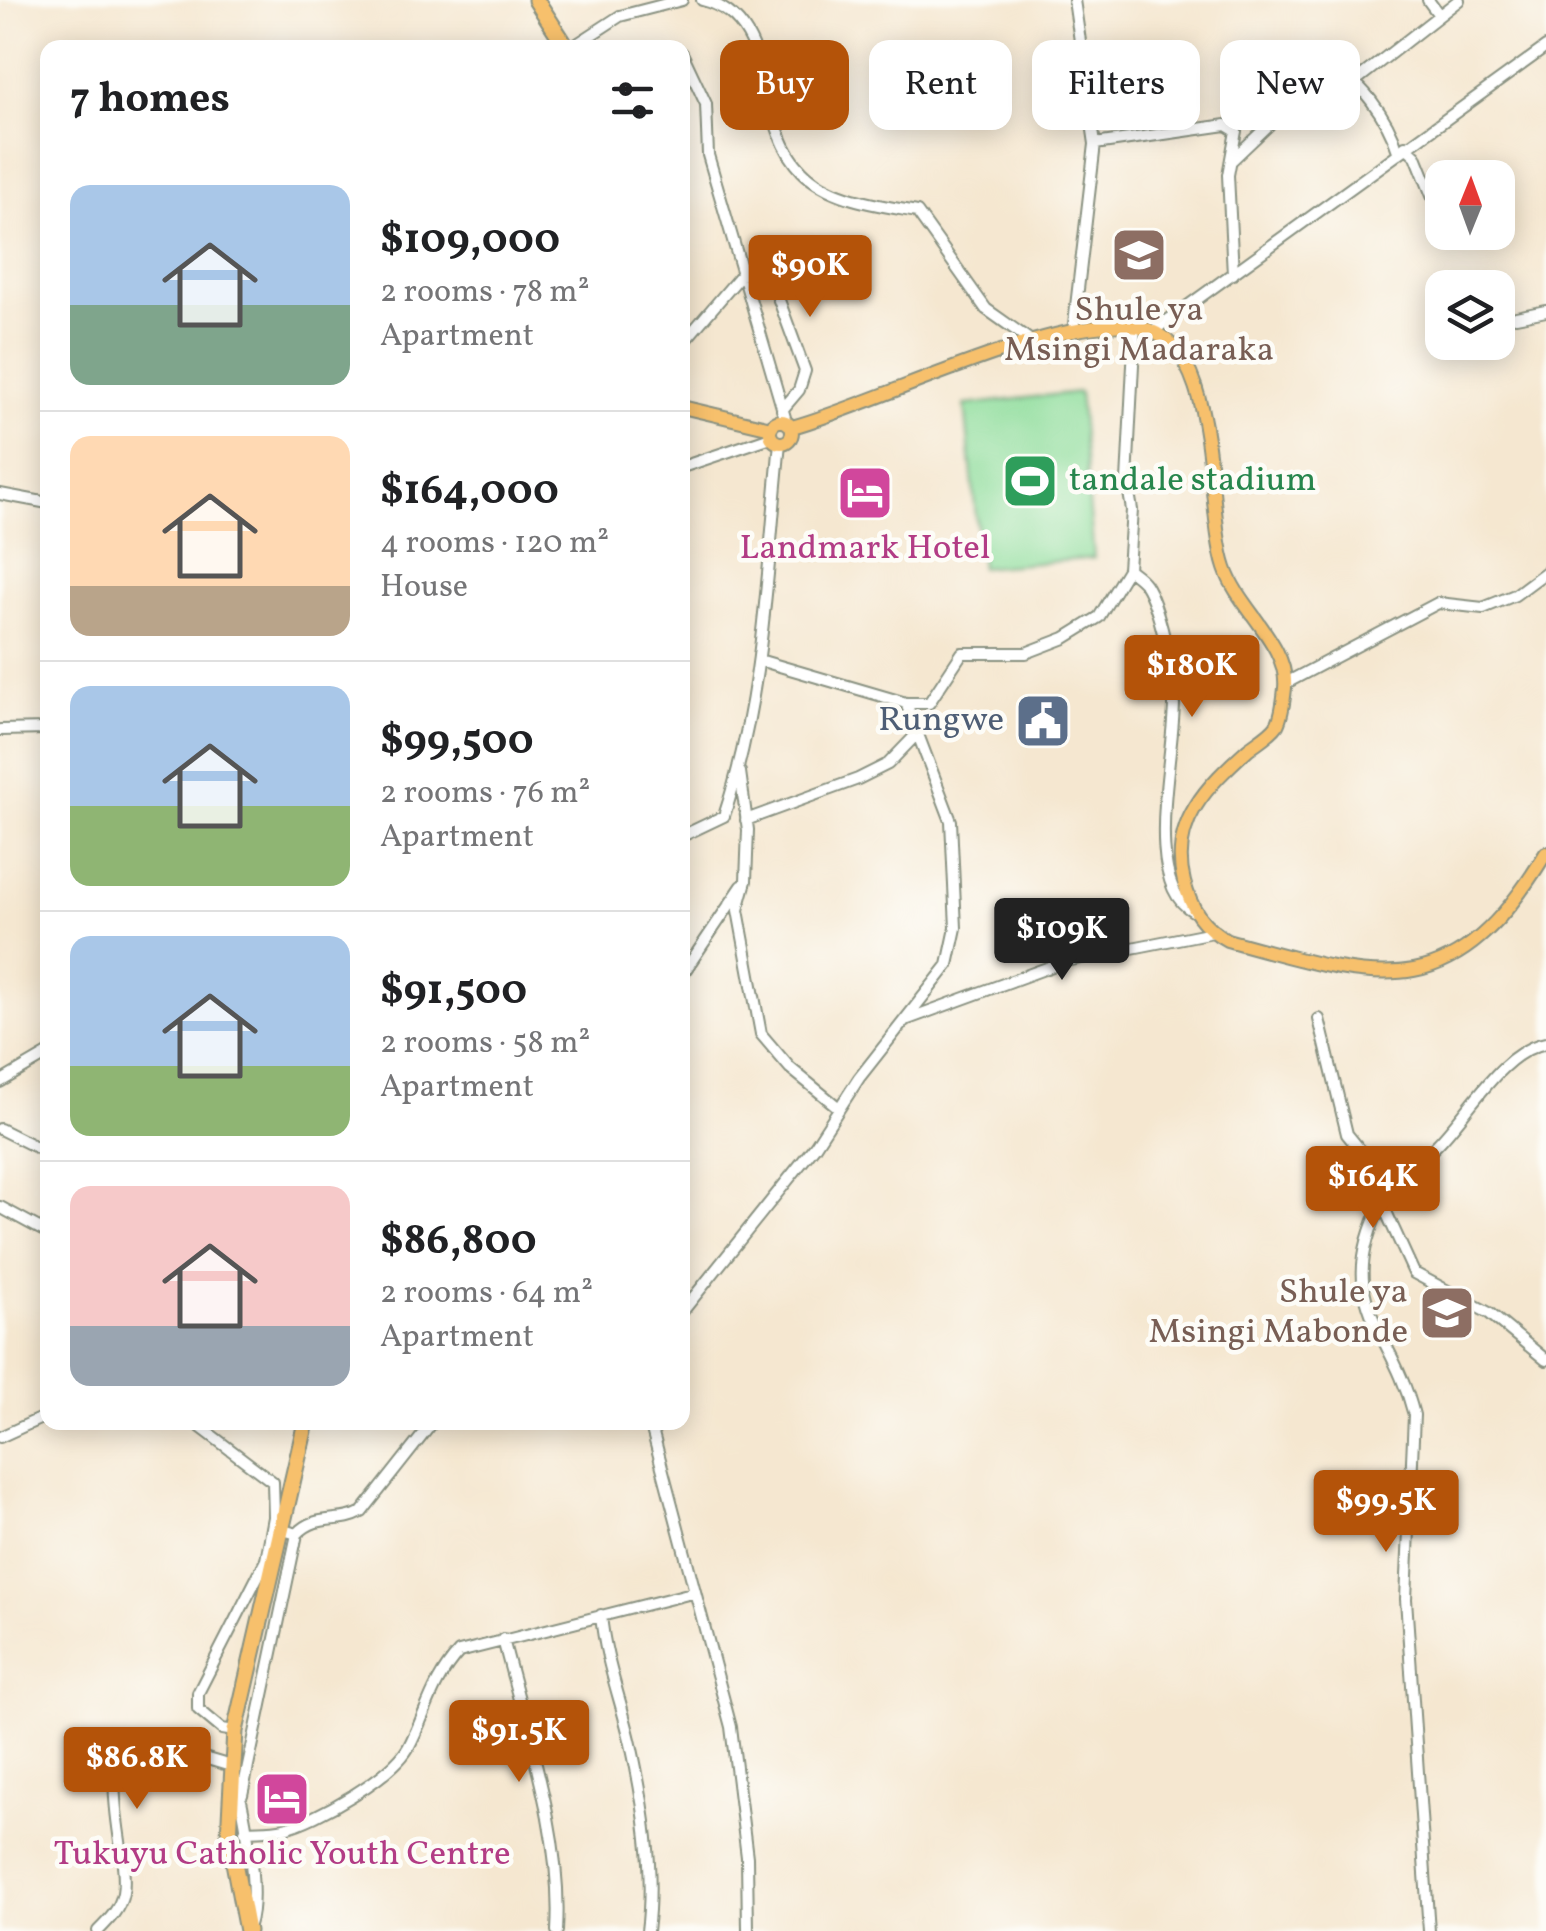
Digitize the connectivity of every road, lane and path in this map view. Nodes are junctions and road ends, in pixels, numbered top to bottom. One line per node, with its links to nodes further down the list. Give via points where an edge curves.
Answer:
1 (536, 0): 8 (highway)
2 (682, 0): 9 (street, via 620,16)
3 (702, 0): 27 (street, via 738,16 754,43 774,120 803,172 862,202 916,212 986,309)
4 (1074, 0): 15 (street)
5 (1428, 0): 7 (street)
6 (1459, 0): 7 (street)
7 (1439, 16): 12 (street)
8 (564, 40)
9 (582, 40)
10 (1546, 47): 16 (street)
11 (690, 70): 20 (street, via 706,104 708,155)
12 (1360, 77)
13 (1360, 90): 16 (street)
14 (1263, 130): 17 (street)
15 (1095, 144): 17 (street, via 1226,125 1236,131); 25 (street)
16 (1402, 148): 18 (street, via 1416,156); 19 (street)
17 (1231, 161): 19 (street)
18 (1425, 178)
19 (1233, 274): 24 (street)
20 (742, 275): 26 (street); 29 (street); 29 (street, via 772,275 804,358 803,382)
21 (1546, 311): 22 (street)
22 (1516, 317)
23 (1135, 326): 24 (main road); 25 (main road); 34 (street)
24 (1153, 331): 37 (main road, via 1191,372 1224,566 1282,663)
25 (1073, 332): 27 (main road)
26 (690, 335)
27 (1034, 343): 29 (main road)
28 (690, 410): 30 (main road)
29 (787, 419): 30 (main road); 30 (main road, via 792,437)
30 (774, 436): 31 (street); 36 (street)
31 (690, 464)
32 (0, 494): 33 (street)
33 (40, 502)
34 (1128, 569): 38 (street, via 1099,617 1026,654 962,653 929,703); 47 (street, via 1145,584 1157,614 1174,695 1164,838 1170,884 1179,903)
35 (1546, 572): 37 (street, via 1483,608 1438,602)
36 (759, 660): 38 (street); 42 (street)
37 (1286, 684): 47 (main road, via 1277,724 1194,804 1180,862)
38 (906, 703): 41 (street)
39 (40, 729): 40 (street)
40 (0, 730)
41 (916, 735): 43 (street, via 888,764); 50 (street, via 951,821 956,928 948,965)
42 (740, 768): 43 (street); 44 (street, via 724,816)
43 (746, 820): 46 (street)
44 (690, 832)
45 (1546, 853): 48 (main road, via 1516,903 1472,948 1434,966 1338,971)
46 (746, 881): 49 (street); 55 (street, via 738,910 761,1034)
47 (1194, 911): 48 (main road)
48 (1212, 932): 50 (street, via 1066,961)
49 (690, 962)
50 (907, 1019): 55 (street)
51 (1318, 1019): 58 (street, via 1347,1134)
52 (1546, 1042): 58 (street, via 1512,1058 1421,1158 1399,1168)
53 (40, 1059): 54 (street)
54 (0, 1082)
55 (839, 1108): 62 (street)
56 (0, 1129): 57 (street)
57 (40, 1149)
58 (1370, 1162): 59 (street)
59 (1382, 1203): 63 (street, via 1414,1273 1490,1313); 86 (street, via 1363,1241 1362,1260 1369,1320 1406,1386 1414,1415 1406,1598)
60 (0, 1207): 61 (street)
61 (40, 1229)
62 (690, 1302)
63 (1546, 1360)
64 (40, 1419): 69 (street)
65 (205, 1430): 71 (street, via 274,1482)
66 (305, 1430): 70 (highway)
67 (427, 1430): 70 (street, via 362,1512 349,1519 322,1517)
68 (652, 1430): 72 (street)
69 (0, 1437)
70 (290, 1532): 71 (highway); 76 (street)
71 (270, 1562): 75 (highway); 77 (street, via 198,1693 198,1709)
72 (692, 1593): 73 (street); 85 (street, via 731,1727 747,1857)
73 (601, 1615): 74 (street); 84 (street, via 604,1655 631,1744 650,1870)
74 (503, 1639): 80 (street, via 458,1652 436,1678 406,1751 386,1771 285,1828); 83 (street, via 541,1789)
75 (246, 1682): 76 (street); 77 (highway)
76 (264, 1686): 79 (street)
77 (234, 1731): 78 (highway)
78 (231, 1766): 79 (street); 81 (street, via 136,1738 125,1743 113,1792 125,1850 123,1896); 82 (highway, via 228,1836)
79 (242, 1795): 80 (street)
80 (245, 1831): 82 (street, via 255,1906)
81 (98, 1931)
82 (247, 1931)
83 (557, 1931)
84 (646, 1931)
85 (748, 1931)
86 (1430, 1931)

